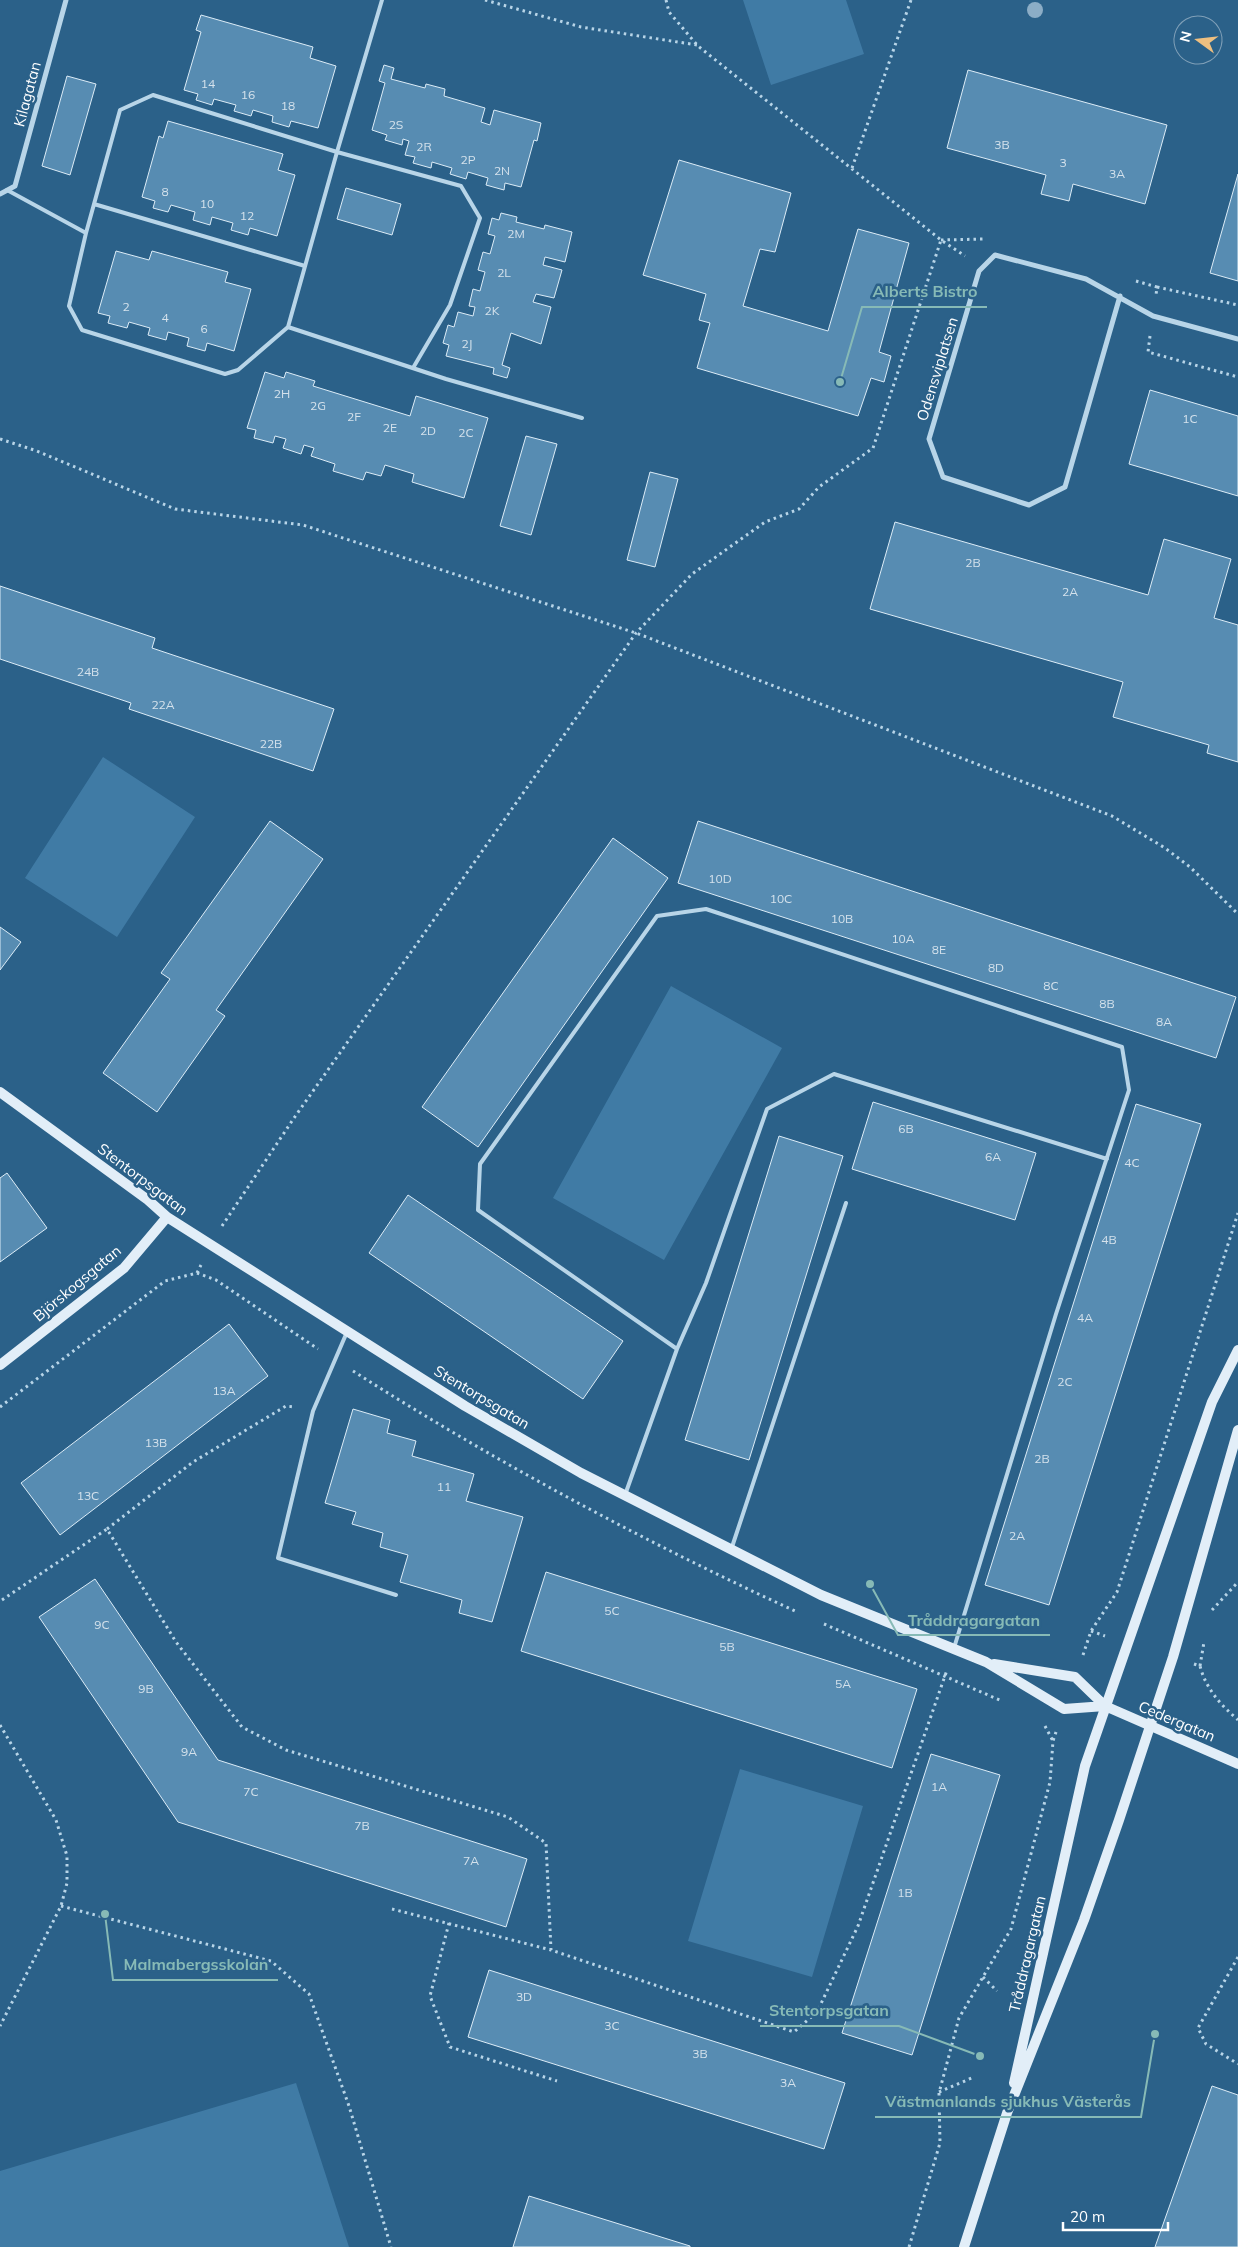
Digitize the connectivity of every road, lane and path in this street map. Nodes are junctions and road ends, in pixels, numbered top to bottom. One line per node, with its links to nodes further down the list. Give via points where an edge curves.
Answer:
1 (66, 0): 9 (street, Kilagatan, via 15,186)
2 (382, 0): 7 (lane)
3 (485, 0): 6 (path, via 581,27)
4 (666, 0): 6 (path, via 670,12)
5 (911, 0): 8 (path)
6 (698, 46): 8 (path)
7 (337, 152): 11 (lane, via 153,95 120,110); 14 (lane); 22 (lane, via 460,186 480,218 450,305)
8 (852, 168): 13 (path)
9 (7, 190): 10 (street); 12 (lane)
10 (0, 194)
11 (94, 204): 12 (lane); 14 (lane)
12 (86, 233): 19 (lane, via 69,306 82,330 225,374 238,370)
13 (941, 240): 15 (path, via 966,256); 26 (path, via 873,448 820,487 798,509 765,522 692,574)
14 (305, 266): 19 (lane)
15 (979, 271): 17 (street, via 995,255 1086,279); 17 (street, Odensviplatsen, via 930,439 943,477 1029,505 1065,487)
16 (1158, 287): 18 (path)
17 (1120, 296): 20 (street, via 1153,316)
18 (1238, 304)
19 (288, 327): 22 (lane)
20 (1238, 339)
21 (1148, 352): 23 (path)
22 (413, 368): 24 (lane)
23 (1238, 377)
24 (582, 418)
25 (0, 439): 26 (path, via 37,451 175,509 303,525)
26 (636, 633): 27 (path, via 1112,816 1152,839 1190,867); 33 (path, via 299,1110)
27 (1238, 914)
28 (0, 1092): 32 (street, Stentorpsgatan)
29 (1107, 1159): 35 (lane, via 834,1074 767,1109 706,1283); 35 (lane, via 1129,1090 1122,1047 706,909 657,916 480,1164 478,1210); 49 (lane)
30 (846, 1203): 43 (lane)
31 (1238, 1213): 52 (path, via 1117,1592 1091,1631)
32 (167, 1217): 33 (street, Stentorpsgatan); 37 (street, Björskogsgatan, via 124,1268)
33 (211, 1246): 34 (street, Stentorpsgatan); 38 (path, via 197,1273 165,1281)
34 (347, 1332): 39 (lane); 41 (street, Stentorpsgatan, via 465,1406)
35 (677, 1349): 41 (lane)
36 (1238, 1350): 54 (street, Tråddragargatan, via 1212,1402)
37 (0, 1364)
38 (0, 1408)
39 (313, 1411): 42 (path, via 286,1406 193,1462); 45 (lane, via 278,1558)
40 (1238, 1430): 58 (street, Tråddragargatan)
41 (625, 1495): 43 (street, Stentorpsgatan)
42 (107, 1529): 46 (path); 63 (path, via 176,1642 242,1728 286,1750 508,1817 546,1843)
43 (731, 1549): 49 (street, Stentorpsgatan, via 821,1595)
44 (1238, 1582): 47 (path)
45 (396, 1595)
46 (2, 1600)
47 (1209, 1613)
48 (1204, 1639): 51 (path)
49 (953, 1649): 50 (street, Stentorpsgatan); 63 (path, via 858,1926 817,2012 794,2032)
50 (986, 1662): 52 (street, Stentorpsgatan); 55 (street, Stentorpsgatan)
51 (1200, 1666)
52 (1075, 1677): 54 (street)
53 (1216, 1700): 56 (path)
54 (1105, 1706): 55 (street); 58 (street, Cedergatan); 72 (street, Tråddragargatan, via 1085,1766)
55 (1064, 1709): 65 (path, via 1053,1741 1050,1782 1011,1929)
56 (1238, 1720)
57 (0, 1725): 60 (path, via 56,1820 67,1856 67,1884)
58 (1150, 1726): 59 (street, Cedergatan); 72 (street, Tråddragargatan, via 1084,1920)
59 (1238, 1764)
60 (61, 1906): 67 (path); 73 (path, via 270,1961 309,1994 350,2106)
61 (392, 1909): 62 (path)
62 (449, 1923): 63 (path); 70 (path, via 430,1996 450,2047)
63 (551, 1950)
64 (1238, 1957): 68 (path, via 1198,2028 1206,2044)
65 (983, 1977): 66 (path); 71 (path, via 959,2018)
66 (997, 1991)
67 (0, 2026)
68 (1238, 2064)
69 (974, 2077): 71 (path)
70 (557, 2081)
71 (940, 2092): 74 (path, via 940,2143)
72 (1007, 2113): 75 (street, Tråddragargatan)
73 (391, 2247)
74 (910, 2247)
75 (964, 2247)

